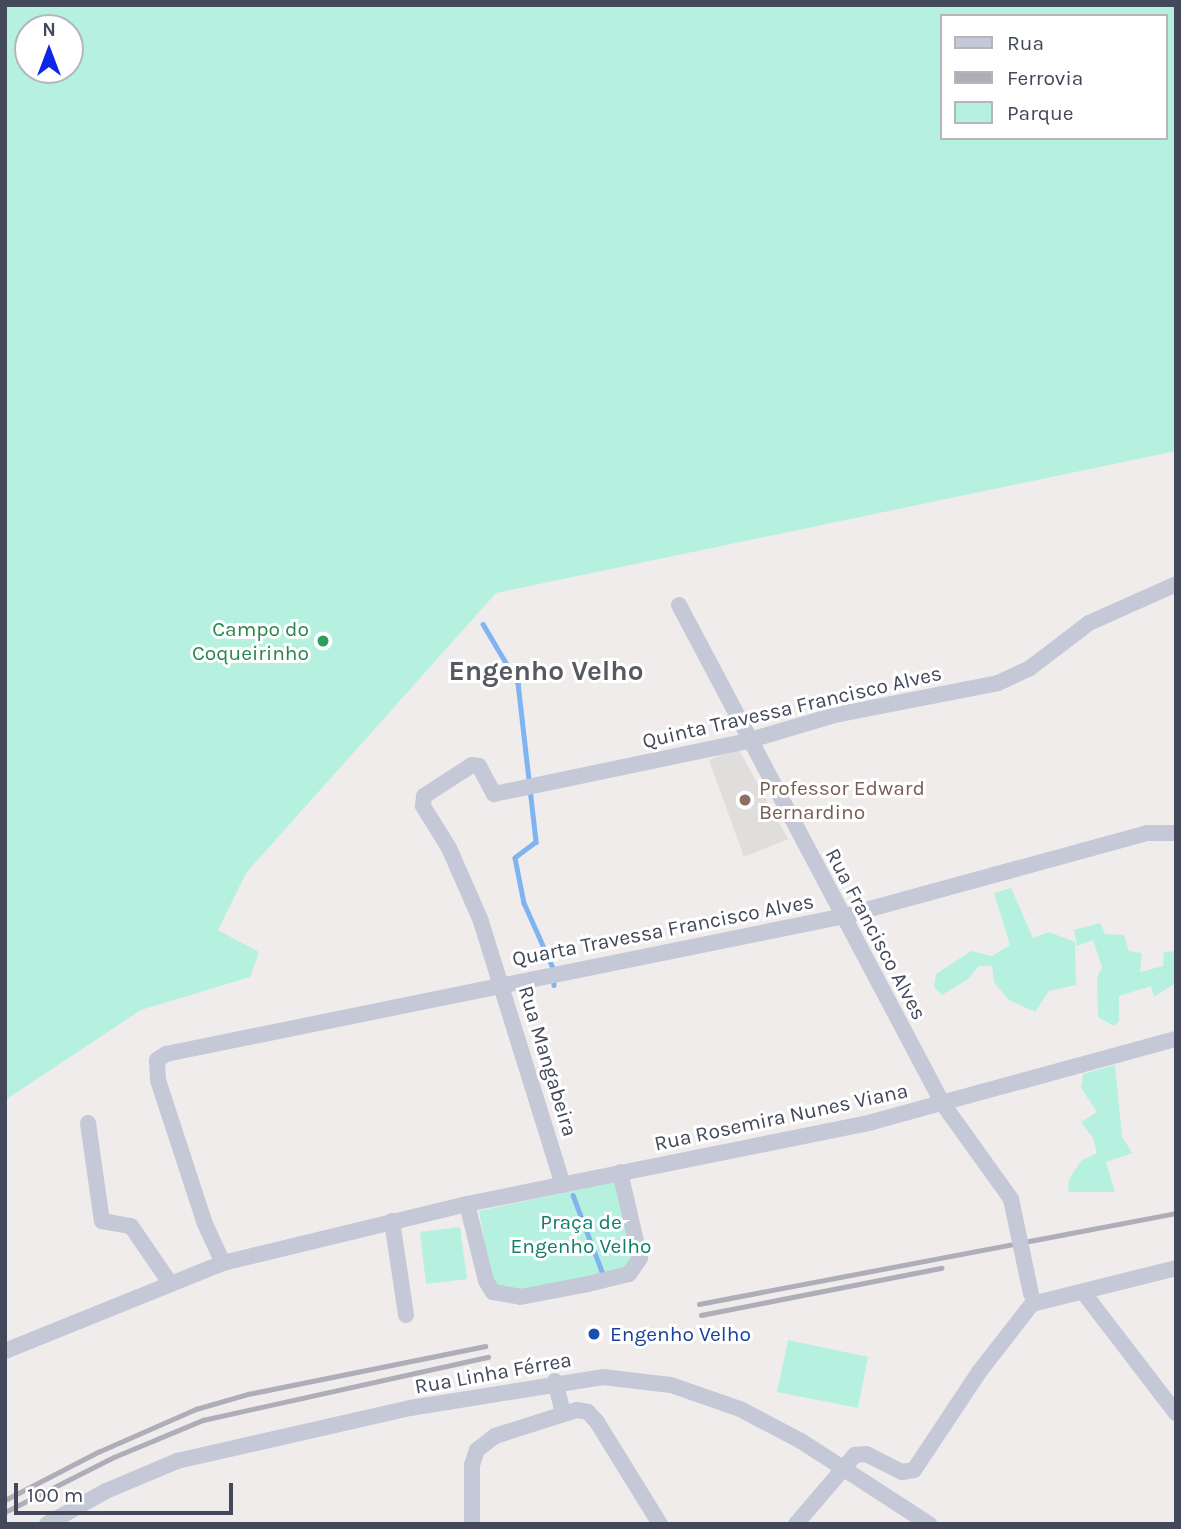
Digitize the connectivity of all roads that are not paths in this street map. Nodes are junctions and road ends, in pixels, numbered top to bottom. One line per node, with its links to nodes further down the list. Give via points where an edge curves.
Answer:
1 (1176, 584): 3 (street, Quinta Travessa Francisco Alves, via 1089,623 1016,678 835,715)
2 (679, 605): 3 (street, Rua Francisco Alves)
3 (747, 741): 4 (street, Quinta Travessa Francisco Alves, via 491,792 476,764); 6 (street, Rua Francisco Alves)
4 (423, 799): 7 (street, Rua Mangabeira, via 466,884)
5 (1176, 833): 6 (street, Quarta Travessa Francisco Alves, via 1147,833)
6 (844, 916): 7 (street, Quarta Travessa Francisco Alves); 9 (street, Rua Francisco Alves)
7 (503, 983): 12 (street, Rua Mangabeira); 15 (street, Quarta Travessa Francisco Alves, via 265,1032 157,1060 191,1185)
8 (1176, 1039): 9 (street, Rua Rosemira Nunes Viana)
9 (943, 1104): 11 (street, Rua Rosemira Nunes Viana, via 833,1131); 19 (street, Rua Francisco Alves, bridge, via 1011,1199)
10 (88, 1124): 17 (street, via 102,1221 131,1226)
11 (620, 1172): 12 (street, Rua Rosemira Nunes Viana); 13 (street, via 640,1258 629,1274 588,1284 520,1297 493,1292 486,1281)
12 (564, 1185): 13 (street, Rua Rosemira Nunes Viana)
13 (467, 1205): 14 (street, Rua Rosemira Nunes Viana)
14 (392, 1221): 15 (street, Rua Rosemira Nunes Viana); 20 (street)
15 (223, 1263): 17 (street, Rua Rosemira Nunes Viana)
16 (1176, 1268): 18 (street)
17 (170, 1283): 21 (street, Rua Rosemira Nunes Viana)
18 (1083, 1292): 19 (street); 24 (street)
19 (1031, 1299): 25 (street, via 911,1473 859,1453)
20 (406, 1315)
21 (5, 1351)
22 (555, 1381): 23 (street); 25 (street, Rua Linha Férrea, via 603,1377 683,1388 775,1426); 26 (street, Rua Linha Férrea, via 410,1408 177,1461 106,1491)
23 (563, 1413): 27 (street, via 495,1436 477,1450 472,1465); 28 (street, via 588,1412)
24 (1176, 1413)
25 (840, 1468): 29 (street); 30 (street, Rua Linha Férrea)
26 (47, 1524)
27 (472, 1524)
28 (660, 1524)
29 (796, 1524)
30 (929, 1524)

